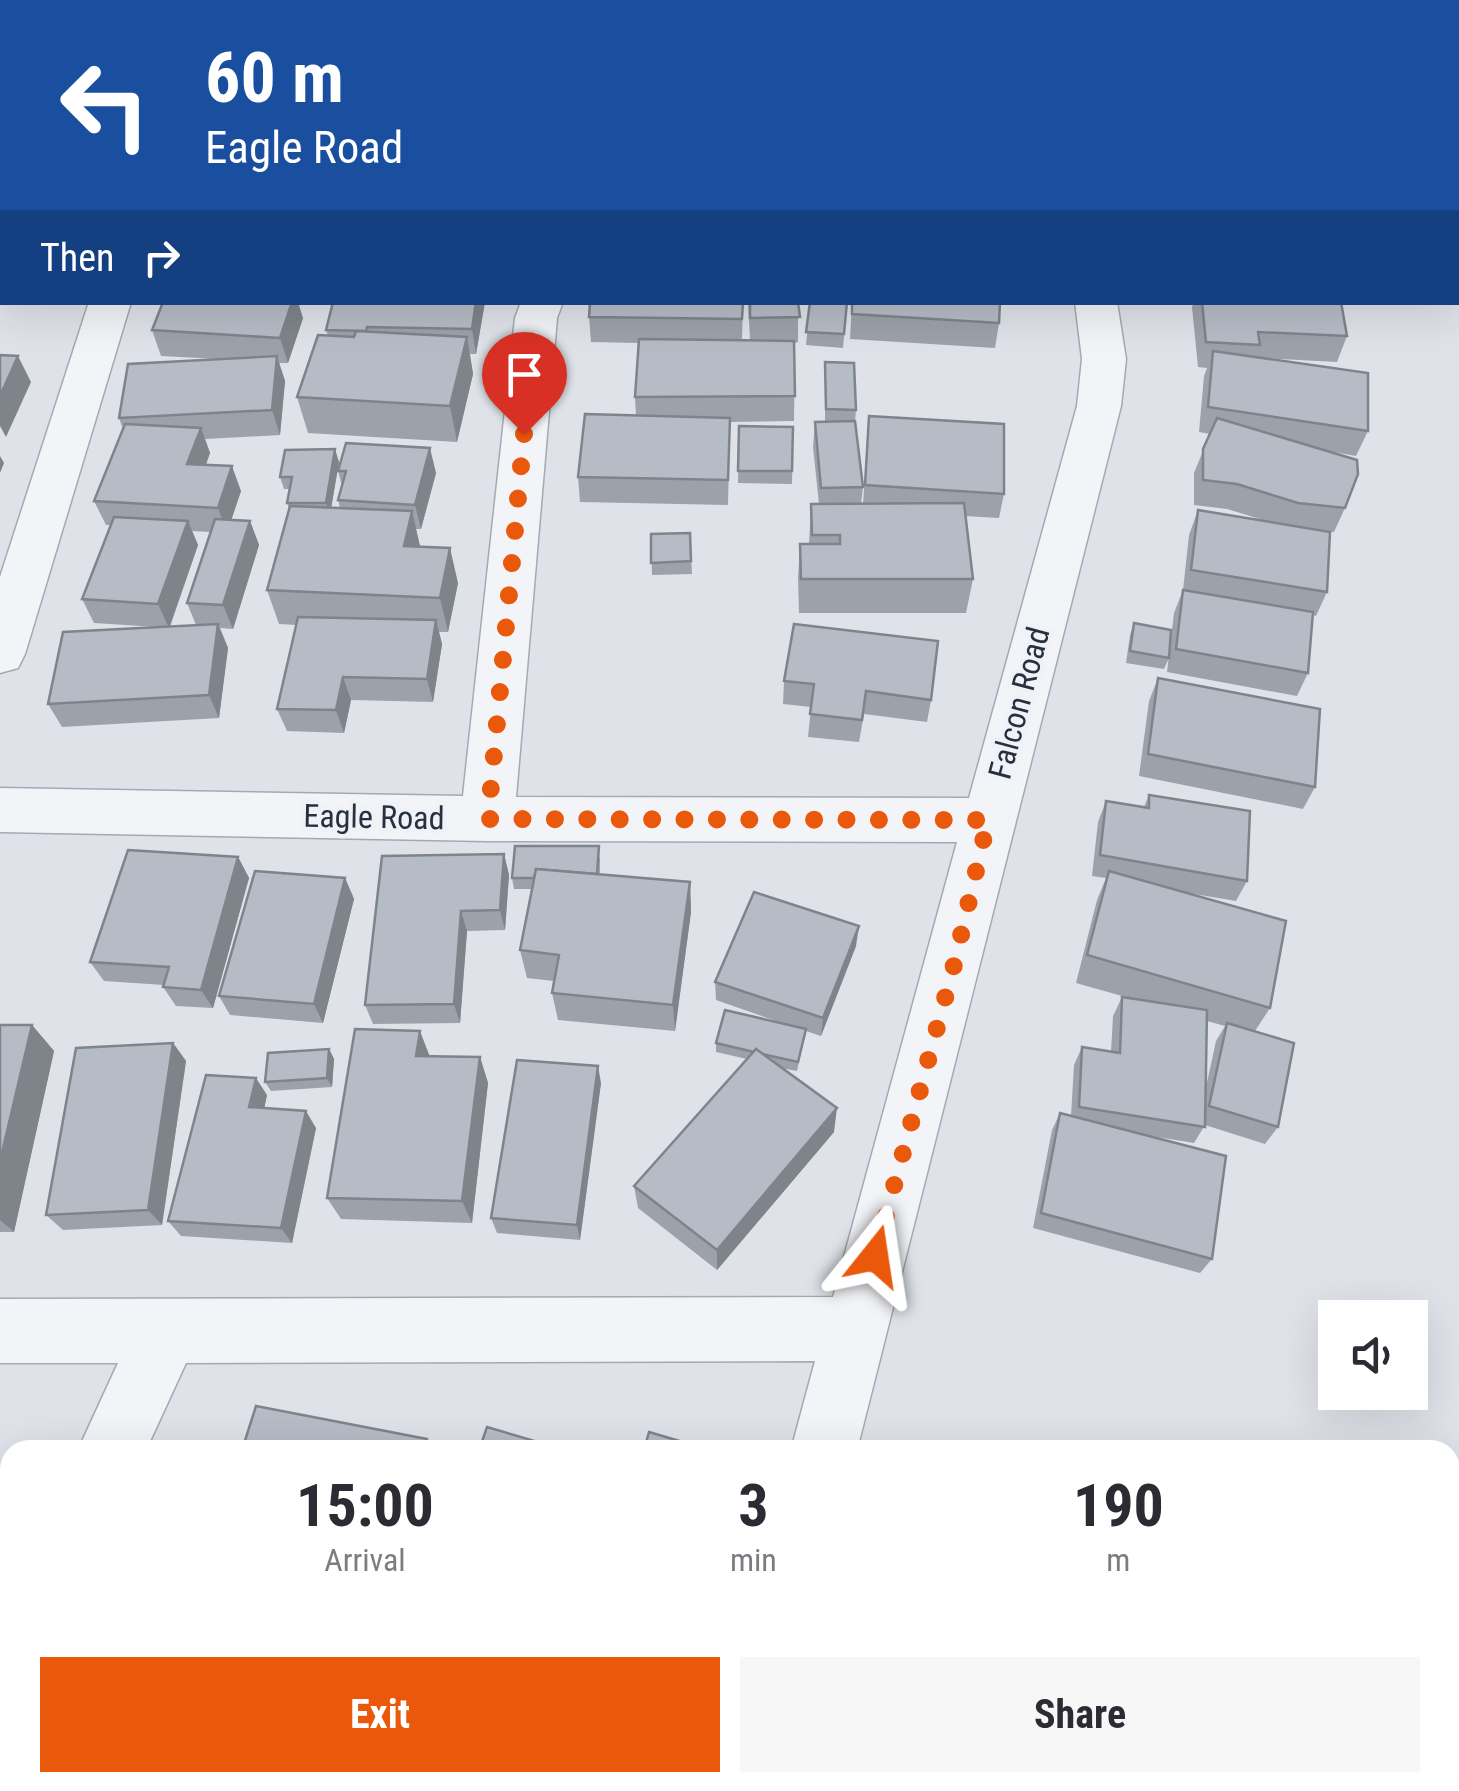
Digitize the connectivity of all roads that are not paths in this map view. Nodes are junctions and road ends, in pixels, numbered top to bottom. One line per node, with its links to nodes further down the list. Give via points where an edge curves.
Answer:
1 (109, 305): 4 (street)
2 (541, 305): 6 (street)
3 (1096, 305): 7 (street, Falcon Road, via 1104,359 1099,406)
4 (0, 654)
5 (0, 810): 6 (street, Eagle Road)
6 (488, 819): 7 (street, Eagle Road)
7 (988, 820): 8 (street, Falcon Road)
8 (855, 1329): 10 (street); 12 (street, Falcon Road)
9 (0, 1331): 10 (street)
10 (166, 1333): 11 (street)
11 (116, 1440)
12 (827, 1440)

